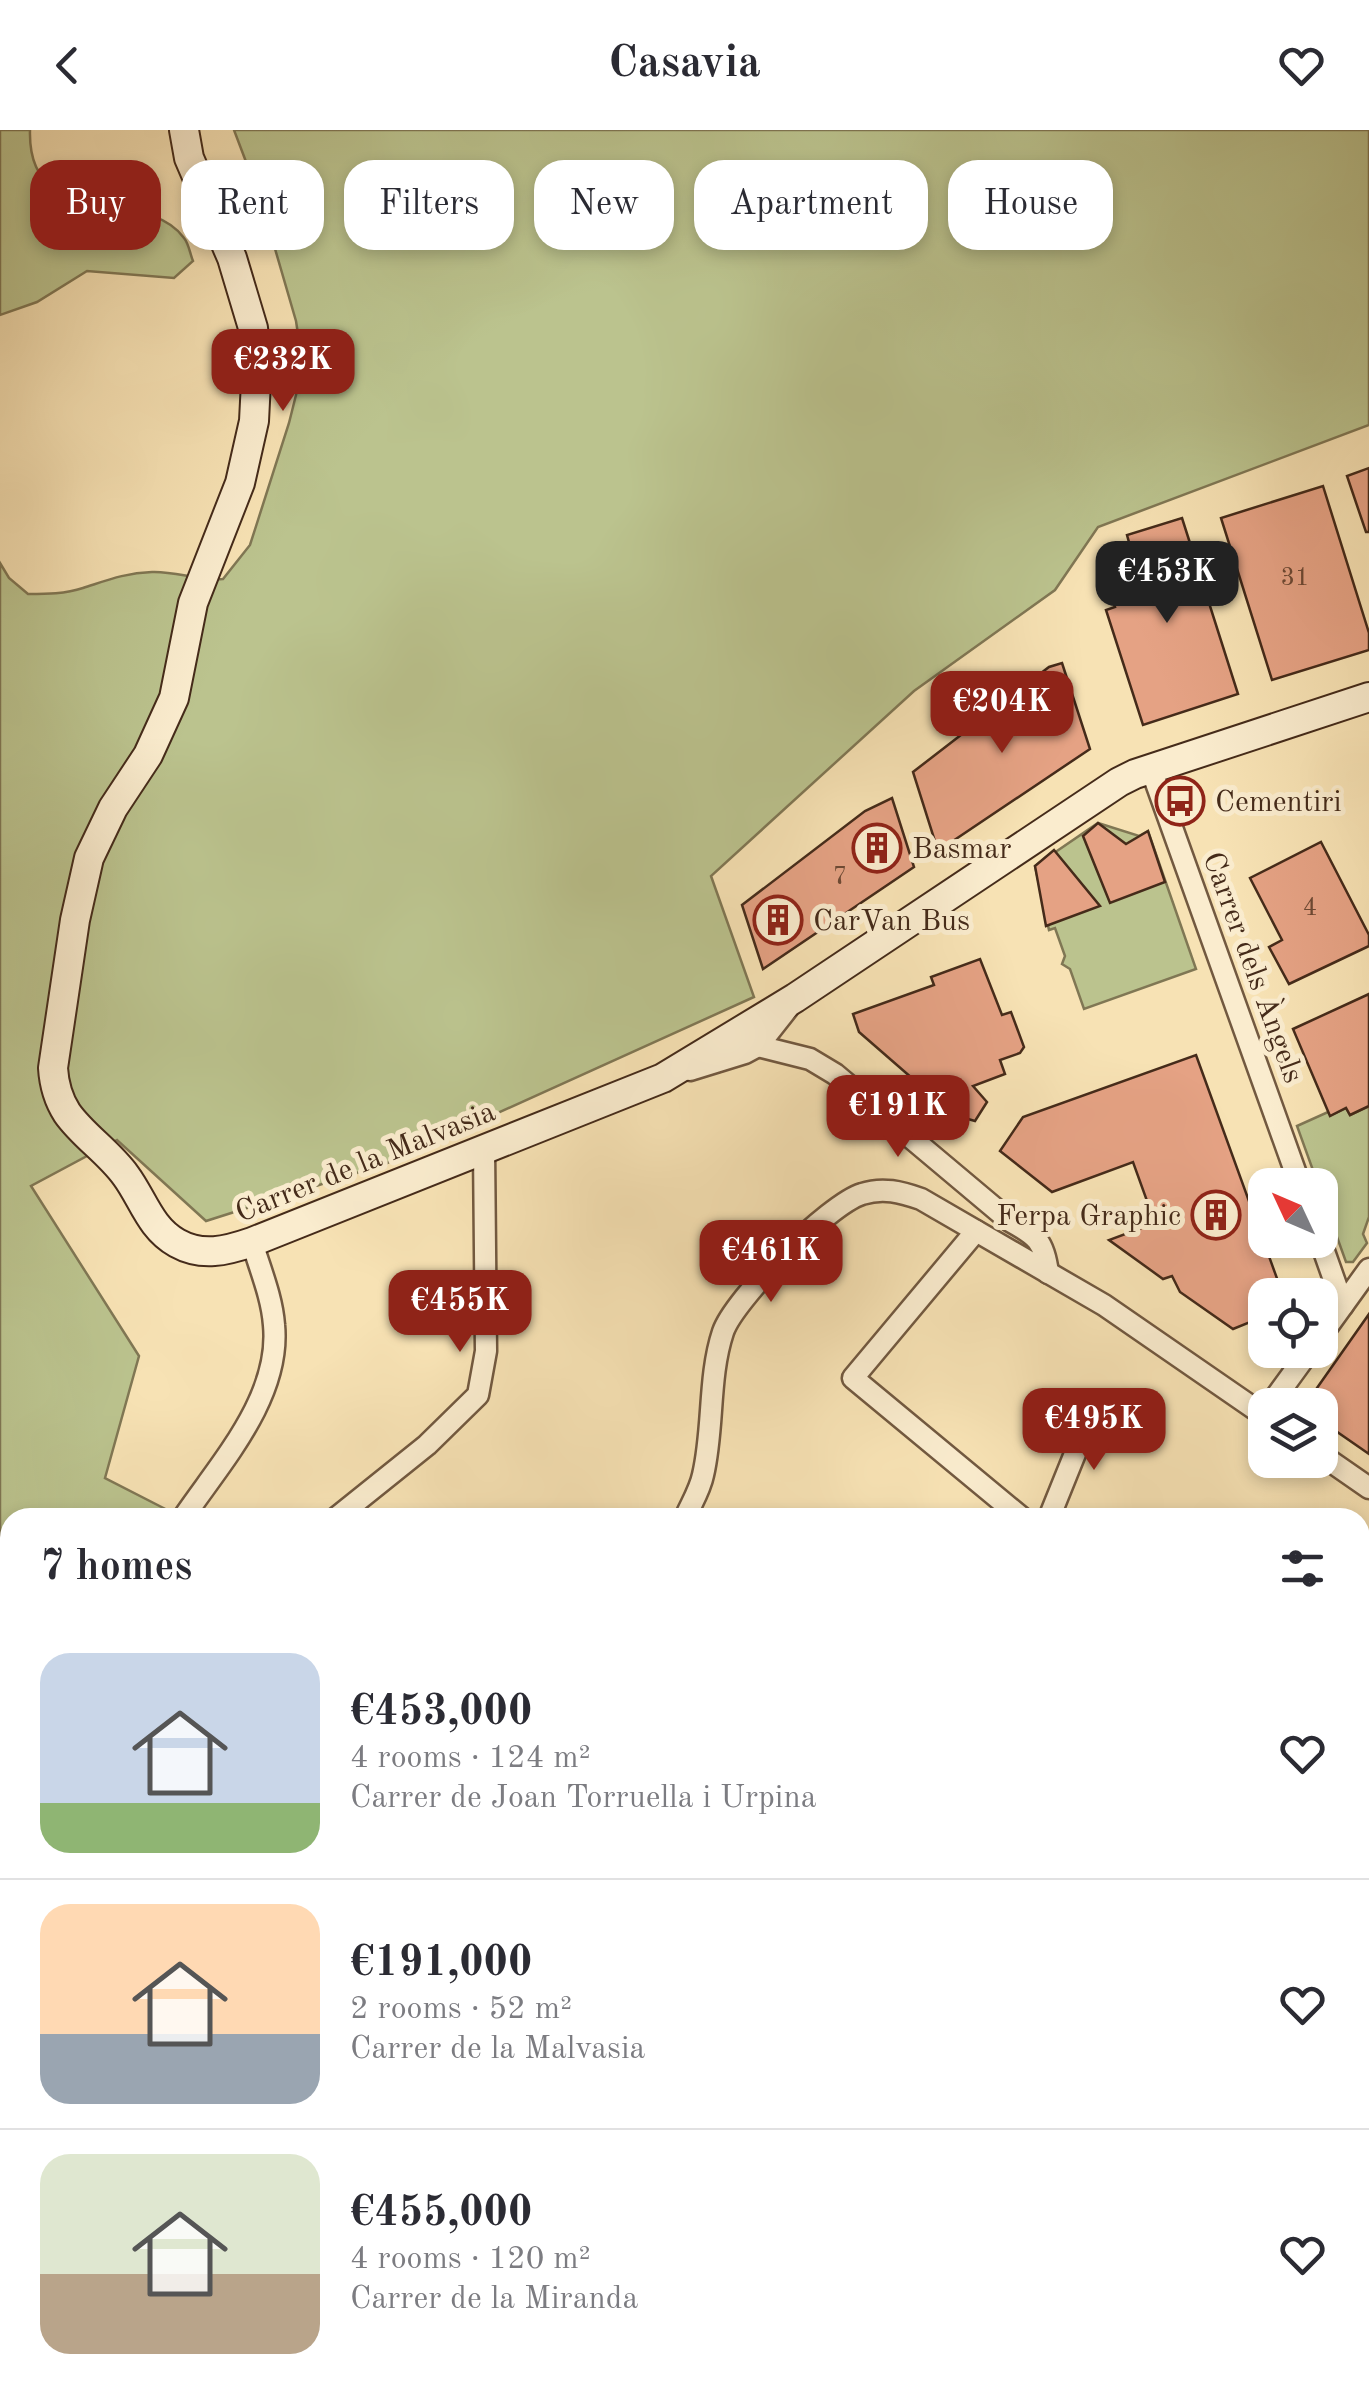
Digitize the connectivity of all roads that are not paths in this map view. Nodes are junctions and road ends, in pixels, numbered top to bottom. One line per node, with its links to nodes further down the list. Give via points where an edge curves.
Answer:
1 (184, 130): 10 (street, Carrer de la Malvasia, via 253,328 257,376 248,452 193,603 174,698 89,858 54,1080 68,1114 125,1174 162,1233 201,1252)
2 (1369, 697): 3 (street)
3 (1151, 769): 4 (street, via 1119,782); 8 (street, Carrer dels Àngels)
4 (795, 998): 5 (street); 6 (street)
5 (758, 1046): 6 (street, Carrer de la Malvasia); 13 (street, via 810,1058 835,1074 1039,1240)
6 (663, 1078): 7 (street, Carrer de la Malvasia)
7 (484, 1149): 10 (street, Carrer de la Malvasia); 21 (street, via 486,1350 478,1395)
8 (1294, 1168)
9 (976, 1231): 13 (street); 22 (street, via 906,1194 866,1192 833,1210 750,1290 724,1330 702,1478); 23 (street, via 853,1378)
10 (252, 1242): 20 (street, via 274,1325 267,1381)
11 (1326, 1258): 14 (street)
12 (1369, 1269): 14 (street)
13 (1048, 1273): 16 (street)
14 (1343, 1305): 15 (street)
15 (1338, 1312)
16 (1248, 1400)
17 (1093, 1409): 24 (street)
18 (1338, 1466): 19 (street)
19 (1369, 1488)
20 (189, 1508)
21 (348, 1508)
22 (689, 1508)
23 (1010, 1508)
24 (1054, 1508)

